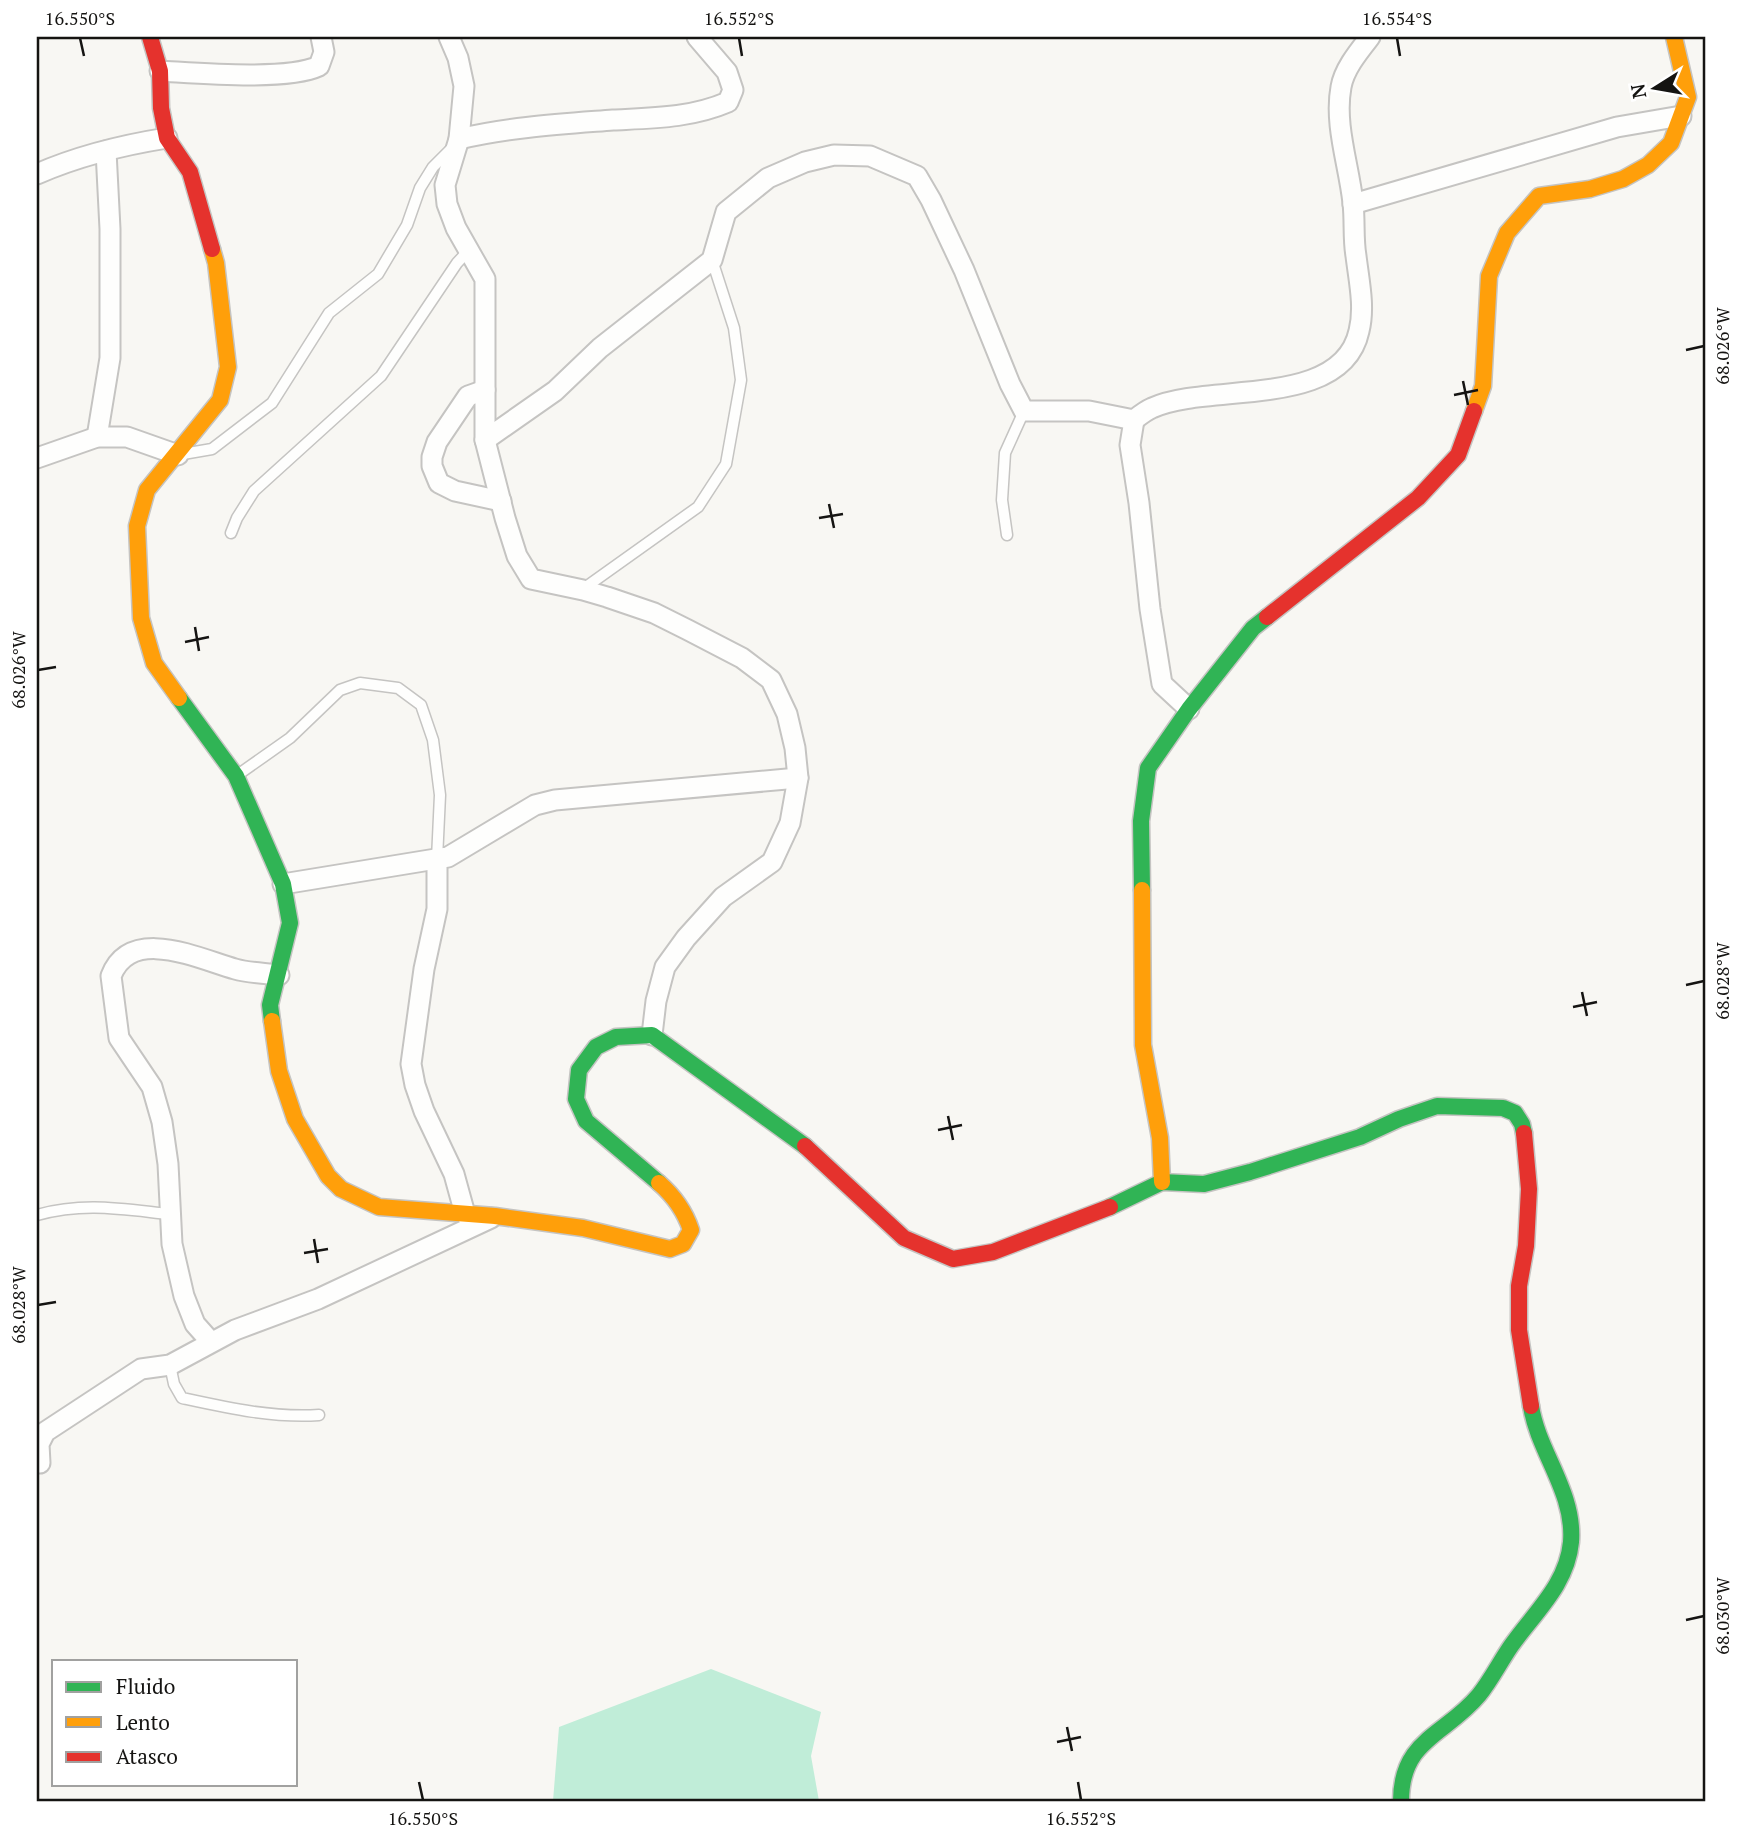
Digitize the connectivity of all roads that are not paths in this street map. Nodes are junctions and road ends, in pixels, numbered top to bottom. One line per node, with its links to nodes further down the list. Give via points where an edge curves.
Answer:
1 (150, 37): 7 (street)
2 (321, 37): 7 (street, via 324,52 319,66 309,71)
3 (449, 37): 10 (street, via 464,86)
4 (697, 37): 10 (street, via 727,72 733,90 729,102 705,112 559,124)
5 (1370, 37): 13 (street, via 1341,85 1339,117)
6 (1674, 37): 8 (street, via 1688,96)
7 (160, 71): 9 (street)
8 (1681, 116): 13 (street, via 1617,127); 27 (street, via 1671,143 1648,165 1590,189 1539,197 1507,233 1489,276 1483,386 1458,455 1418,498 1253,628)
9 (167, 138): 11 (street); 21 (street, via 190,172 216,263 228,367 220,400)
10 (458, 139): 14 (street, via 445,185 447,204); 21 (lane, via 420,188 407,225 378,274 328,313 272,403 212,449)
11 (106, 150): 12 (street); 19 (street, via 110,358)
12 (37, 174)
13 (1353, 204): 18 (street, via 1362,320 1348,355 1329,372 1299,383 1153,407)
14 (469, 250): 16 (street, via 485,279); 24 (lane, via 381,376 254,491)
15 (712, 260): 17 (street, via 726,212 768,178 805,162 870,156 917,176 964,270); 20 (street, via 600,348 555,391); 26 (lane, via 734,328 741,380 726,464 698,507)
16 (485, 390): 20 (street); 23 (street, via 468,396 437,442 432,466 439,483)
17 (1024, 411): 18 (street, via 1089,411); 25 (lane, via 1005,453 1002,500)
18 (1134, 420): 27 (street, via 1130,444 1162,684)
19 (97, 437): 21 (street, via 127,437); 22 (street)
20 (485, 440): 23 (street)
21 (178, 455): 28 (street, via 147,490 137,526 141,618 154,663)
22 (37, 458)
23 (501, 502): 26 (street, via 517,556 531,579)
24 (231, 533)
25 (1007, 535)
26 (583, 590): 29 (street, via 654,613 742,659 771,680 787,715)
27 (1189, 709): 34 (street, via 1148,768 1140,821 1143,1045 1160,1138)
28 (236, 776): 30 (lane, via 290,738 340,690 360,683 398,688 421,705 433,740 440,795); 31 (street)
29 (798, 778): 30 (street, via 555,800 535,805 448,858); 33 (street, via 790,823 772,862 723,897 665,967)
30 (437, 859): 31 (street); 36 (street, via 437,909 411,1064 424,1111 454,1174)
31 (283, 884): 32 (street, via 290,923)
32 (279, 975): 35 (street, via 146,949 123,957 114,968 111,976 119,1038 152,1087 162,1122); 36 (street, via 270,1005 279,1071 295,1119 328,1176 341,1189 379,1207)
33 (652, 1035): 34 (street, via 804,1145 904,1238 953,1259 993,1252 1129,1200); 38 (street, via 616,1037 596,1047 579,1070 576,1099 586,1121 669,1192 691,1230 683,1244 670,1249 583,1228)
34 (1162, 1182): 44 (street, via 1204,1184 1250,1172 1360,1137 1437,1106 1503,1108 1515,1113 1522,1124 1529,1189 1519,1329 1532,1412 1567,1502 1571,1540 1567,1566 1558,1586 1478,1696 1417,1749 1401,1781)
35 (169, 1214): 37 (lane, via 88,1206); 39 (street, via 184,1296 195,1324)
36 (465, 1214): 38 (street)
37 (37, 1215)
38 (495, 1216): 39 (street, via 318,1299)
39 (211, 1342): 40 (street)
40 (170, 1365): 41 (lane, via 182,1398 240,1411); 42 (street, via 141,1369)
41 (319, 1415)
42 (41, 1429): 43 (street)
43 (37, 1463)
44 (1401, 1801)

